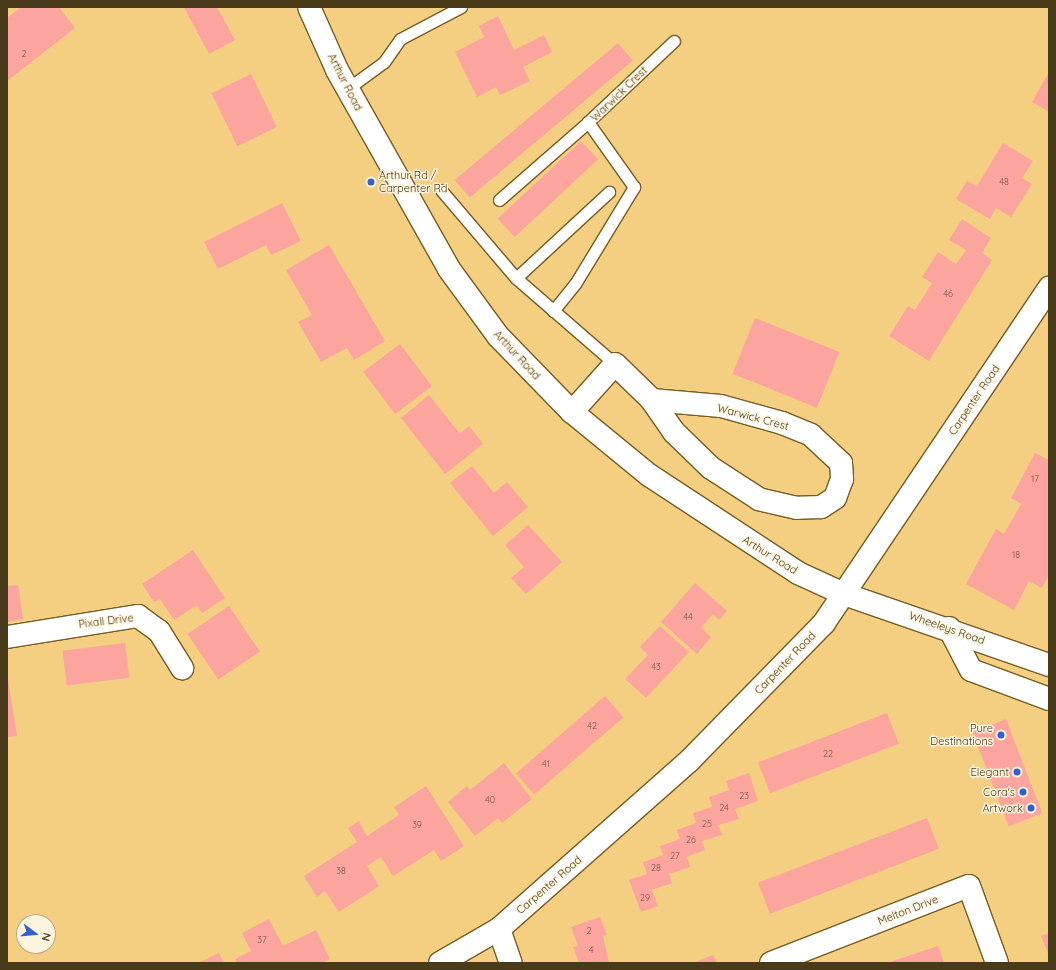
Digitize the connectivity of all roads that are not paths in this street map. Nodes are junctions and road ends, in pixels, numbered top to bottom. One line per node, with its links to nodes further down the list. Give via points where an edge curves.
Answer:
1 (309, 7): 4 (street, Arthur Road)
2 (461, 7): 4 (lane, via 400,39 384,62)
3 (674, 41): 5 (lane, Warwick Crest)
4 (347, 88): 14 (street, Arthur Road, via 454,275 498,336)
5 (588, 122): 8 (lane); 11 (lane, Warwick Crest, via 634,187 575,284)
6 (440, 190): 9 (lane, Warwick Crest)
7 (609, 192): 9 (lane)
8 (498, 200)
9 (516, 278): 11 (lane, Warwick Crest)
10 (1049, 288): 15 (street, Carpenter Road)
11 (553, 311): 12 (lane, Warwick Crest)
12 (616, 364): 13 (street, Warwick Crest); 14 (street)
13 (652, 400): 13 (street, Warwick Crest, via 721,406 782,423 811,435 841,463 842,479 835,498 821,507 797,508 758,499 710,468 674,432)
14 (572, 412): 15 (street, Arthur Road, via 649,475 798,573)
15 (844, 594): 16 (street, Wheeleys Road); 21 (street, Carpenter Road, via 824,623 689,761)
16 (949, 628): 18 (street, Wheeleys Road); 20 (street, via 971,670)
17 (7, 637): 19 (street, Pixall Drive, via 138,616 159,631)
18 (1049, 665)
19 (182, 668)
20 (1049, 699)
21 (499, 929): 22 (street, Carpenter Road); 23 (street)
22 (440, 963)
23 (511, 963)
24 (771, 963): 25 (street, Melton Drive, via 969,886)
25 (997, 963)

